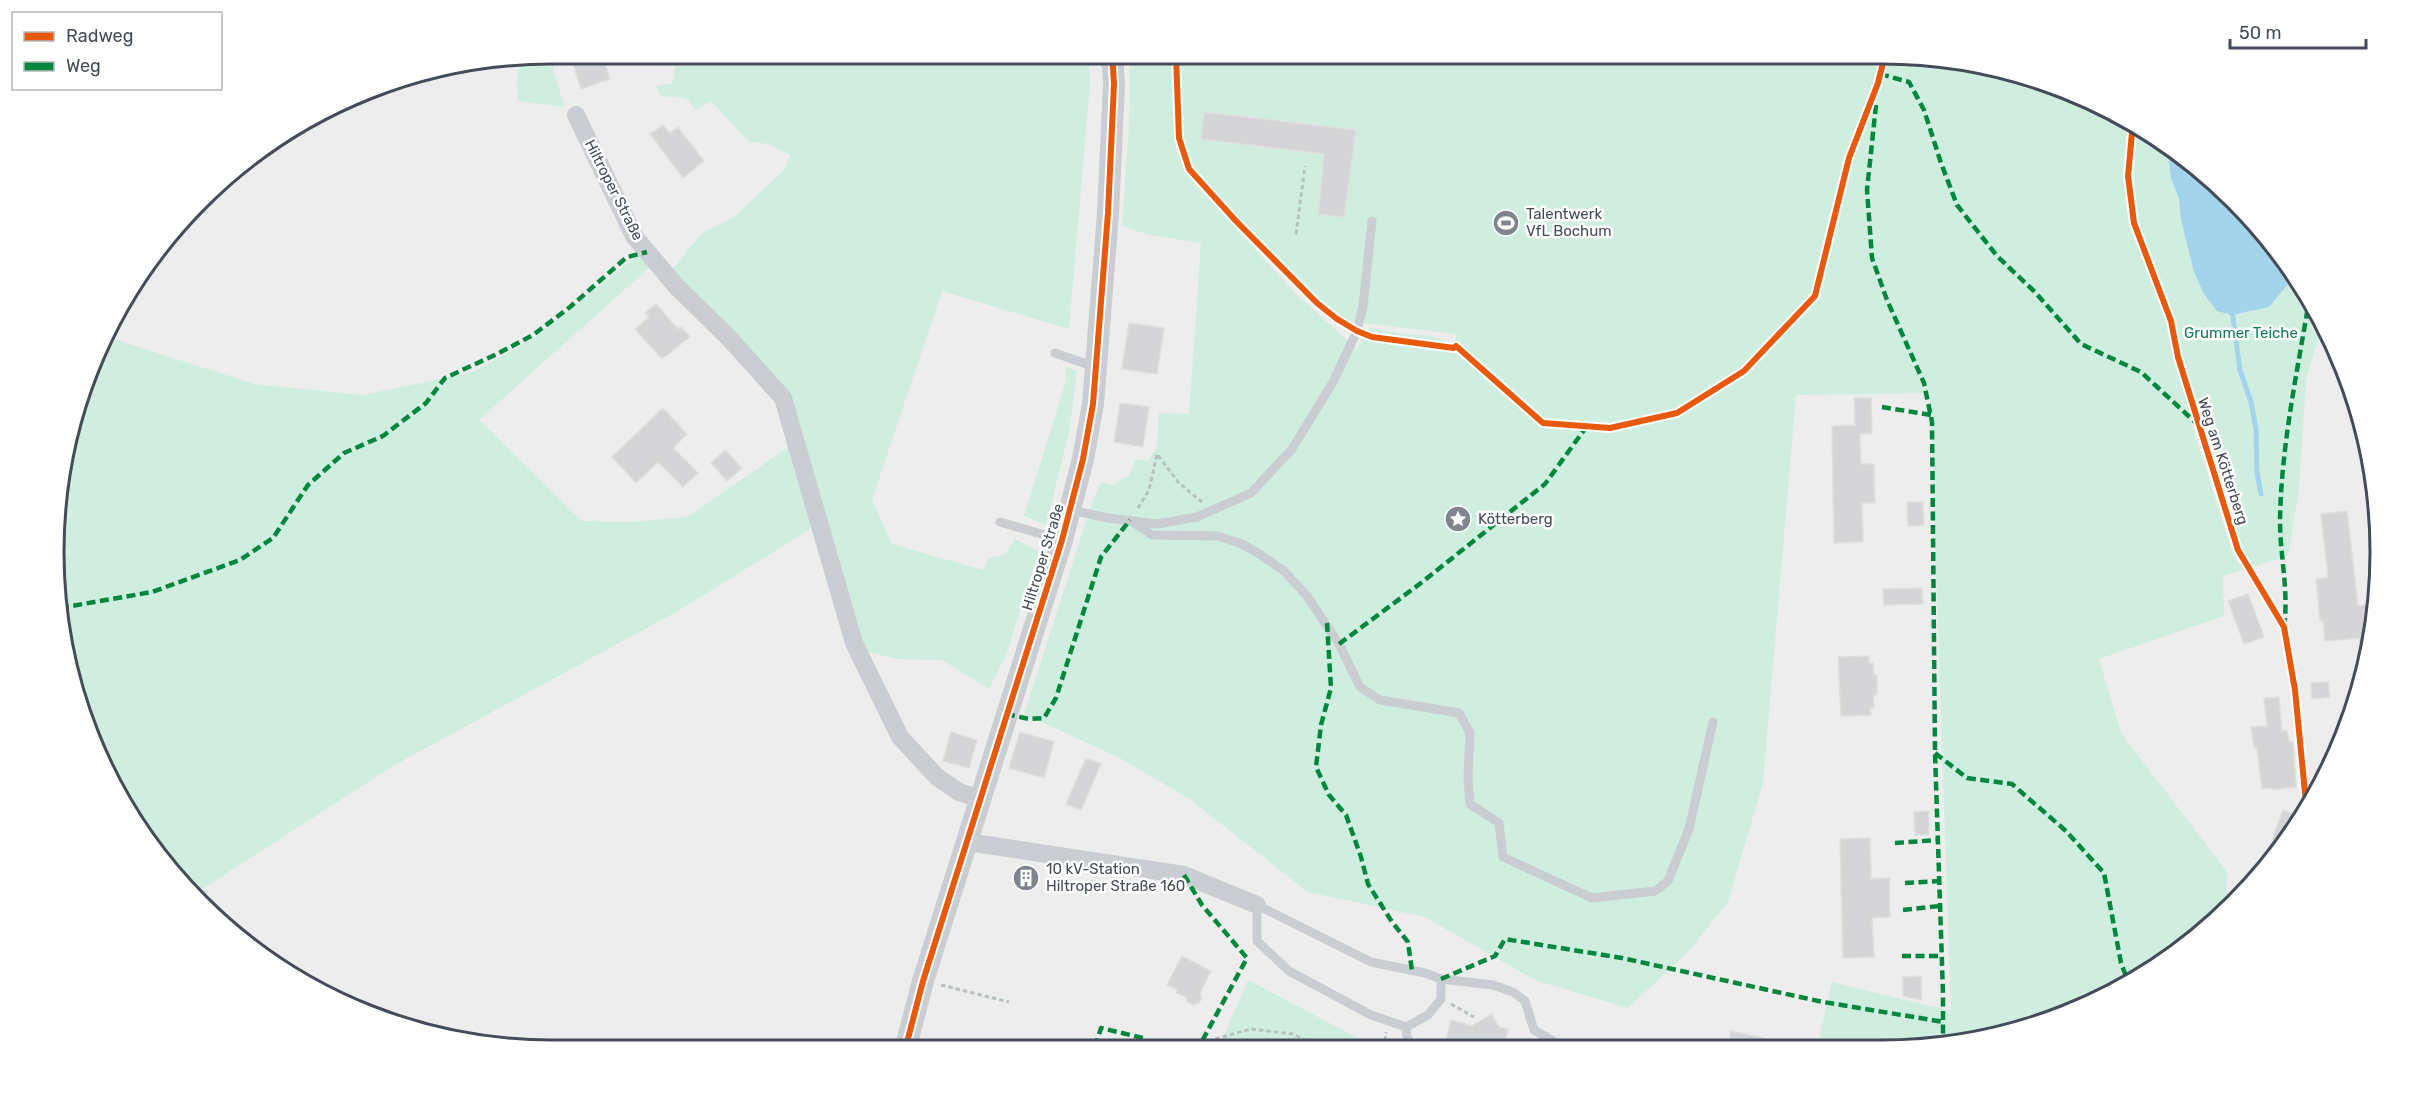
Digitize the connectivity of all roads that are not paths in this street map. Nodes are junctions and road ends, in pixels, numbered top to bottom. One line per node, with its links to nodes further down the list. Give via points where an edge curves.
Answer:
1 (1113, 64): 6 (street, Hiltroper Straße, via 1108,213)
2 (576, 115): 13 (street, Hiltroper Straße, via 634,236 783,398 854,643 900,737 937,777 959,792)
3 (2132, 134): 12 (lane, Weg am Kötterberg, via 2128,176 2134,223 2171,321 2178,357 2238,550 2283,627 2295,690)
4 (1372, 221): 8 (lane, via 1359,322 1333,382 1292,449 1251,493 1213,511 1197,518 1157,524)
5 (1055, 353): 6 (lane)
6 (1096, 367): 7 (street, Hiltroper Straße, via 1093,404)
7 (1071, 510): 8 (lane); 10 (street, Hiltroper Straße)
8 (1130, 520): 11 (lane, via 1152,535 1217,536 1261,555 1284,571 1307,596 1333,633 1360,687 1380,700 1459,713 1470,732 1470,804 1499,823 1503,857 1592,898 1655,891 1668,881 1689,829)
9 (1000, 522): 10 (lane)
10 (1062, 540): 13 (street, Hiltroper Straße)
11 (1713, 722)
12 (2305, 794)
13 (980, 799): 14 (street, Hiltroper Straße)
14 (968, 842): 15 (street, via 1184,875); 18 (street, Hiltroper Straße)
15 (1257, 905): 16 (lane, via 1371,962); 17 (lane, via 1257,941 1289,971 1371,1015)
16 (1441, 979): 17 (lane, via 1441,999 1428,1016); 20 (lane, via 1493,985 1513,992 1525,1001 1534,1030)
17 (1406, 1027): 19 (lane)
18 (908, 1040)
19 (1409, 1040)
20 (1551, 1040)

